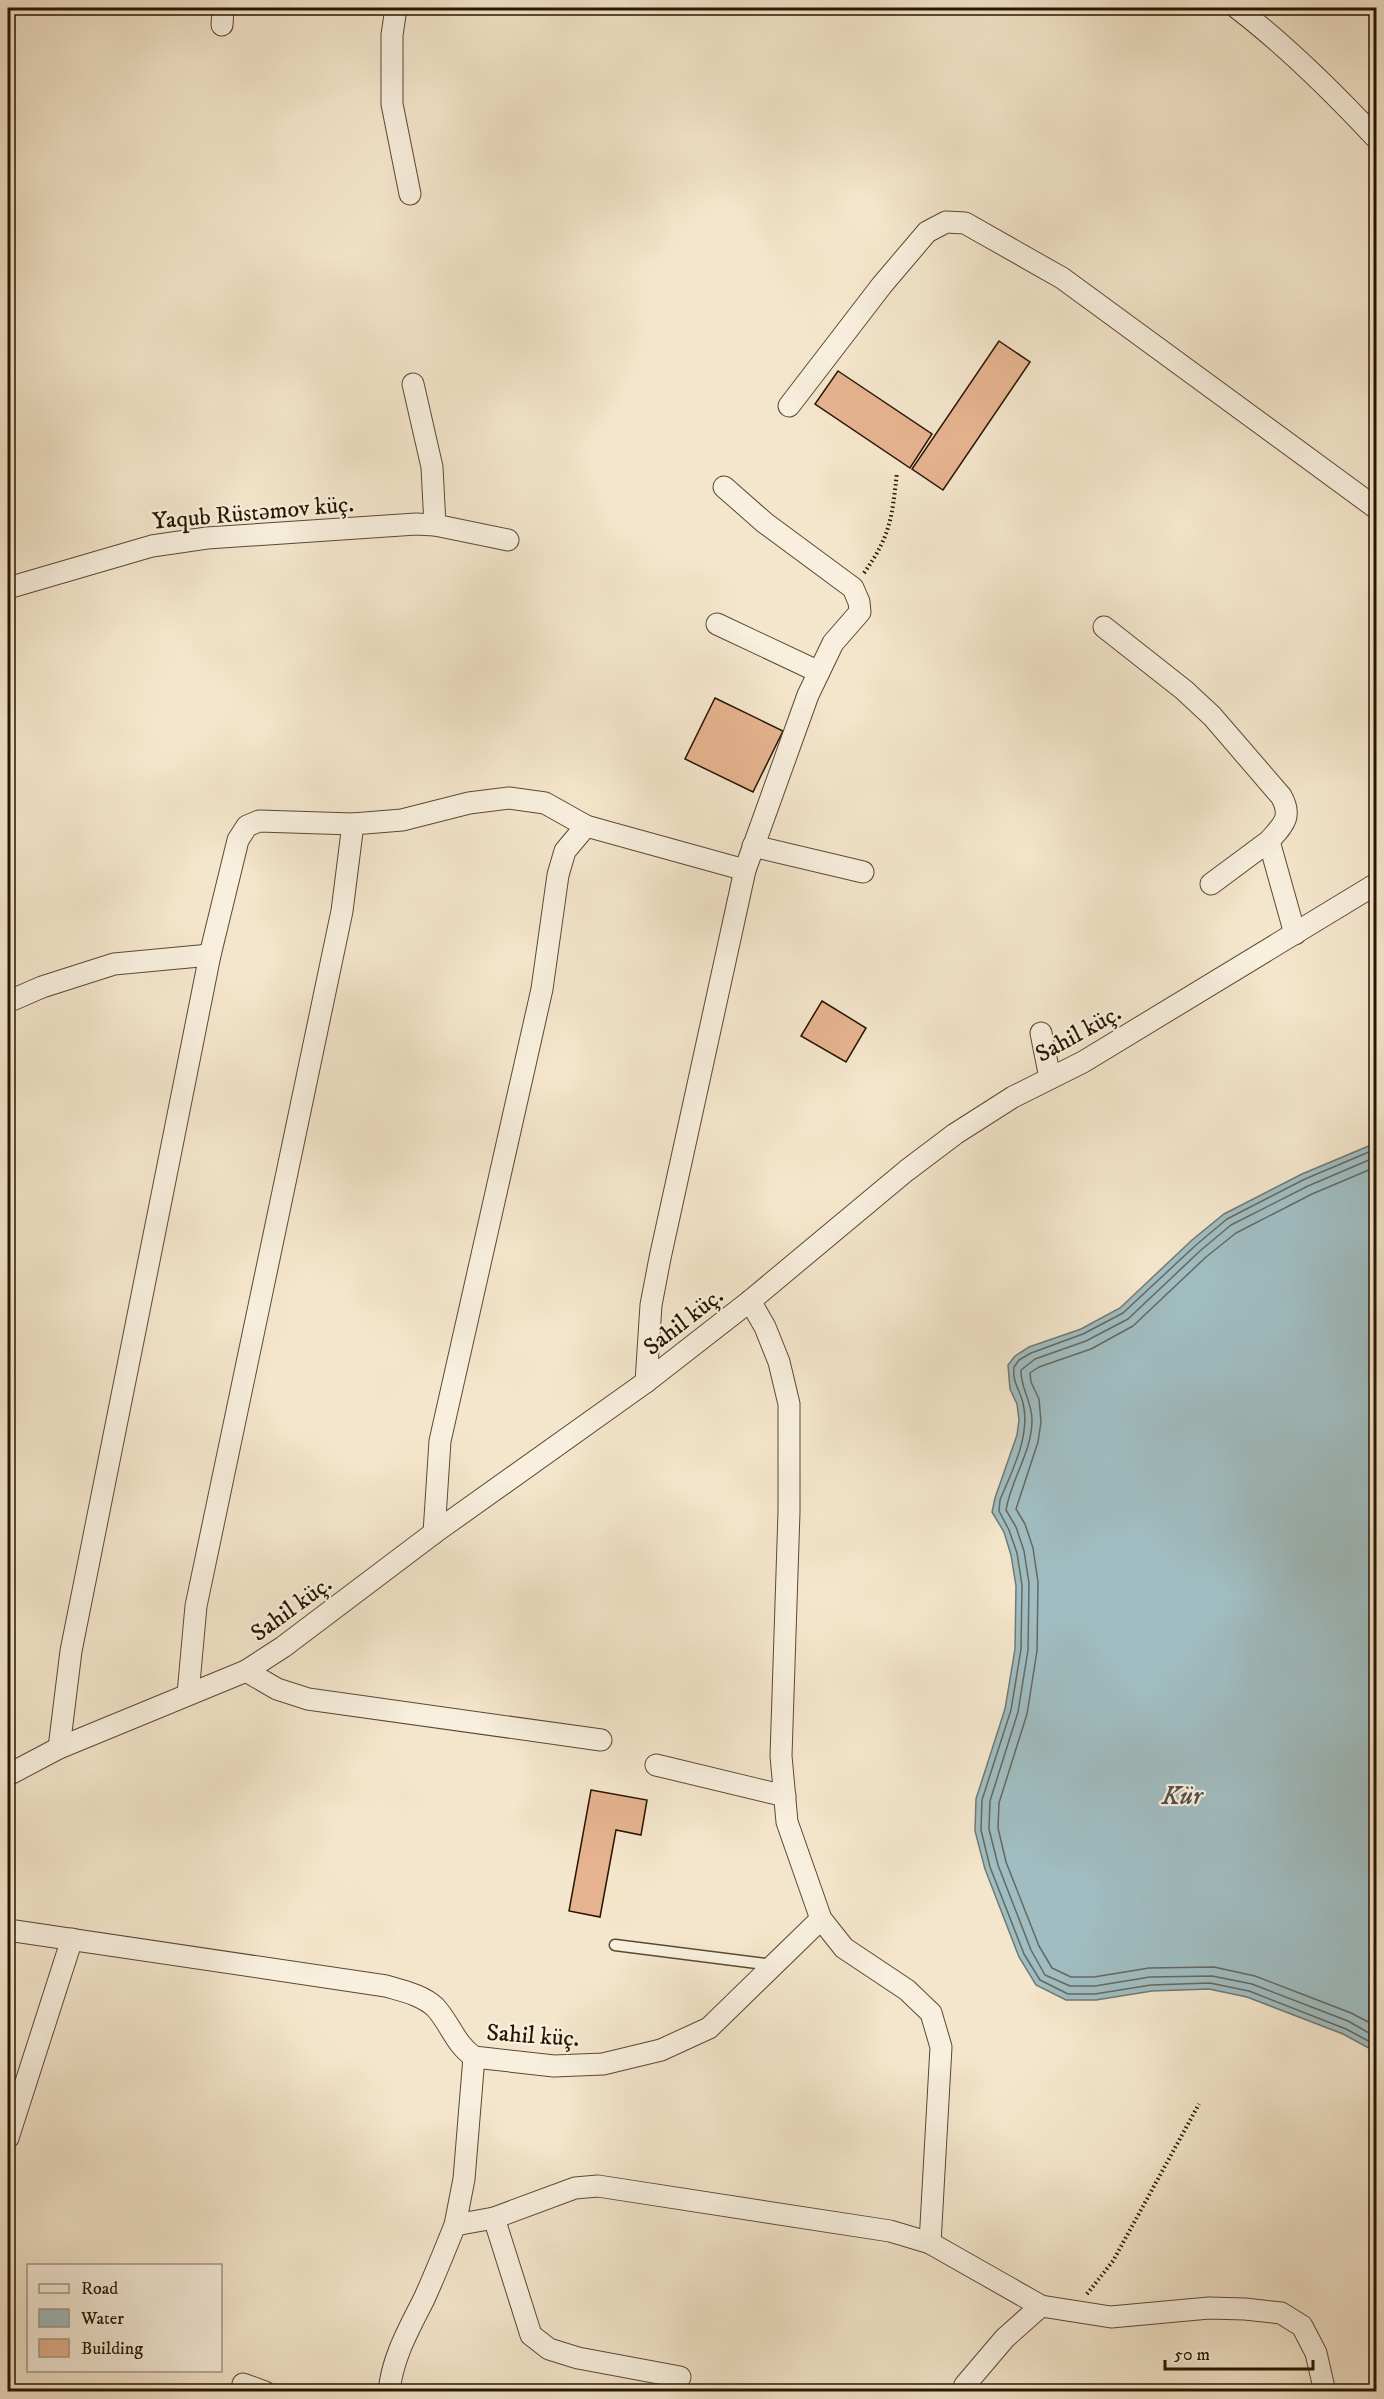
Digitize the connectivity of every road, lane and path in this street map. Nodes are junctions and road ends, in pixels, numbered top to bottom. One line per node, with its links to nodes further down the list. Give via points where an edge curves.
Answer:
1 (396, 8): 4 (street, via 392,104)
2 (1238, 8): 3 (street, via 1292,53)
3 (1377, 138)
4 (410, 194)
5 (413, 384): 10 (street, via 432,467)
6 (789, 406): 9 (street, via 927,232 946,222 965,223 1062,278)
7 (897, 472): 13 (path, via 887,534)
8 (724, 487): 13 (street, via 765,523)
9 (1377, 508)
10 (435, 525): 11 (street, Yaqub Rüstəmov küç.); 12 (street, Yaqub Rüstəmov küç., via 207,537 152,546)
11 (508, 540)
12 (8, 588)
13 (853, 588): 16 (street, via 860,612 833,643)
14 (717, 624): 16 (street)
15 (1104, 627): 19 (street, via 1212,716 1281,796 1287,807 1286,822)
16 (819, 672): 20 (street)
17 (353, 824): 18 (street, via 402,820 469,803 509,798 545,803); 26 (street, via 259,821 247,826 238,840); 34 (street, via 342,911 196,1606)
18 (586, 826): 21 (street); 32 (street, via 565,851 558,875 542,989 440,1441)
19 (1269, 841): 23 (street); 25 (street)
20 (753, 846): 21 (street); 22 (street)
21 (745, 870): 31 (street, via 660,1258 651,1305)
22 (863, 872)
23 (1211, 884)
24 (1377, 884): 25 (street, Sahil küç.)
25 (1295, 934): 29 (street, Sahil küç.)
26 (210, 955): 27 (street, via 114,964); 36 (street, via 71,1651)
27 (8, 1000)
28 (1041, 1033): 29 (street)
29 (1050, 1078): 30 (street, Sahil küç., via 1013,1097 906,1171)
30 (750, 1301): 31 (street, Sahil küç.); 39 (street, via 779,1362 789,1404 781,1756)
31 (646, 1382): 32 (street, Sahil küç.)
32 (434, 1533): 33 (street, Sahil küç.)
33 (246, 1671): 34 (street, Sahil küç.); 35 (street, via 277,1689 308,1698)
34 (188, 1694): 36 (street, Sahil küç.)
35 (601, 1740)
36 (59, 1748): 38 (street, Sahil küç.)
37 (656, 1765): 39 (street)
38 (8, 1775)
39 (785, 1796): 40 (street, via 787,1822)
40 (821, 1919): 44 (street, Sahil küç.); 50 (street, via 844,1948 907,1990 931,2013 941,2047)
41 (8, 1930): 42 (street, Sahil küç.)
42 (72, 1939): 45 (street, Sahil küç., via 386,1986 415,1995 435,2008 462,2049); 47 (street)
43 (615, 1945): 44 (lane)
44 (774, 1965): 45 (street, Sahil küç., via 709,2028 661,2050 603,2064 564,2066)
45 (474, 2056): 49 (street, via 464,2179)
46 (1199, 2104): 52 (path, via 1113,2261)
47 (8, 2138)
48 (494, 2218): 49 (street); 50 (street, via 575,2188 597,2186 890,2231); 53 (street, via 531,2335 549,2349 578,2358)
49 (456, 2225): 56 (street, via 405,2334)
50 (930, 2243): 51 (street)
51 (1041, 2306): 52 (street); 57 (street, via 1005,2338)
52 (1071, 2312): 58 (street, via 1111,2317 1218,2308 1281,2313 1302,2326 1316,2353)
53 (680, 2377)
54 (243, 2384): 55 (street)
55 (265, 2391)
56 (389, 2391)
57 (962, 2391)
58 (1325, 2391)

